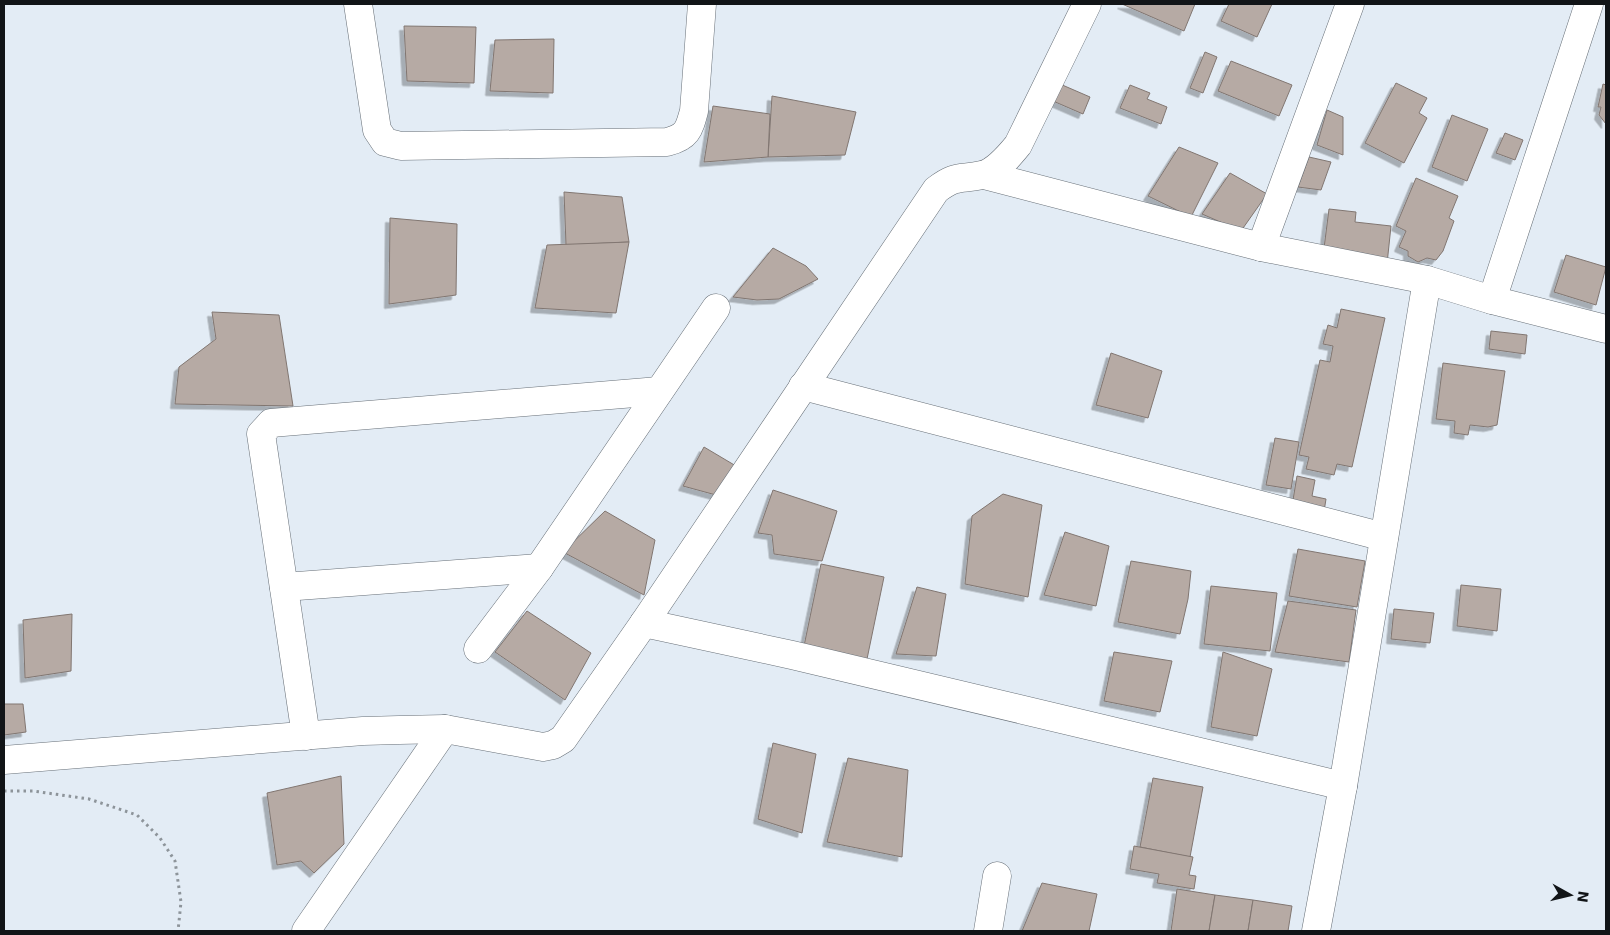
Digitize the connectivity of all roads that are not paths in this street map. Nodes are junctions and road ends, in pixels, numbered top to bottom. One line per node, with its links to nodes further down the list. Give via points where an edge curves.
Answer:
1 (358, 4): 2 (street, via 377,130 385,142 401,146 667,142 681,138 690,126 694,111)
2 (702, 4)
3 (1087, 4): 6 (street, via 1018,145 1008,158)
4 (1350, 4): 7 (street)
5 (1589, 4): 9 (street)
6 (984, 175): 7 (street); 12 (street, via 959,177 936,190)
7 (1261, 247): 8 (street)
8 (1427, 280): 9 (street); 14 (street)
9 (1492, 300): 11 (street)
10 (716, 308): 13 (street)
11 (1606, 329)
12 (802, 386): 14 (street); 17 (street)
13 (659, 391): 15 (street); 16 (street, via 271,423 261,434)
14 (1384, 537): 22 (street)
15 (539, 568): 16 (street); 18 (street)
16 (284, 587): 20 (street)
17 (644, 623): 19 (street, via 563,739 554,745 543,747); 22 (street)
18 (478, 648)
19 (445, 730): 20 (street, via 363,731); 24 (street)
20 (306, 736): 21 (street)
21 (4, 760)
22 (1343, 786): 26 (street)
23 (997, 876): 25 (street)
24 (306, 931)
25 (988, 931)
26 (1316, 931)

